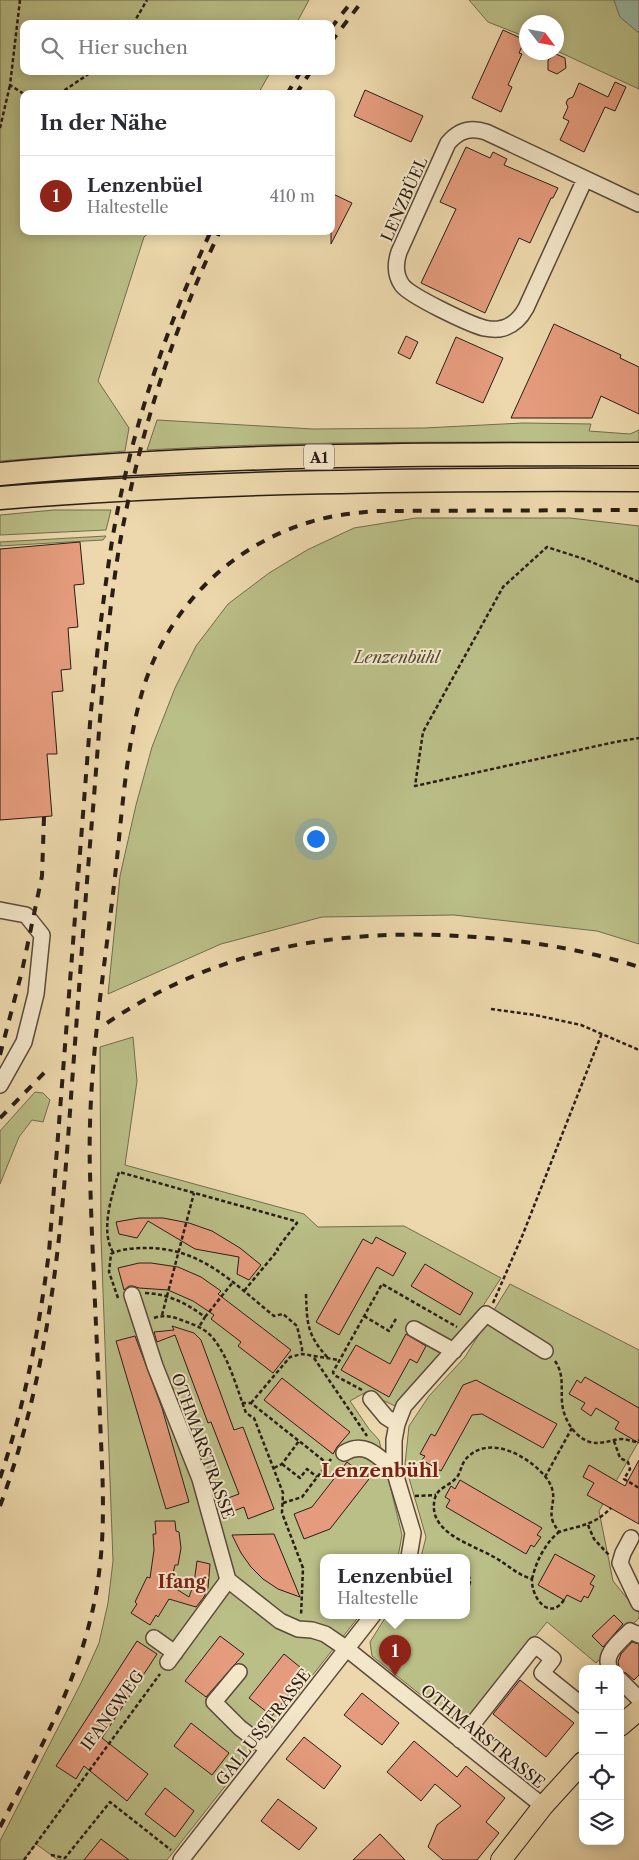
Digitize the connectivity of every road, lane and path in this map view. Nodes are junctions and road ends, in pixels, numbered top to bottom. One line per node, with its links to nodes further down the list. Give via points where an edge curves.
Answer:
1 (20, 0): 5 (path)
2 (147, 0): 3 (path)
3 (135, 20)
4 (87, 75): 6 (path)
5 (10, 85): 7 (path); 8 (path)
6 (65, 90)
7 (20, 91)
8 (0, 128)
9 (585, 179): 9 (street, LENZBÜEL, via 480,130 457,134 448,143 399,252 396,272 401,284 415,297 479,326 499,329 512,324 526,308); 10 (street, LENZBÜEL)
10 (639, 204)
11 (639, 454): 12 (highway, A1, via 334,456 100,466)
12 (0, 474)
13 (639, 480): 14 (highway, A1, via 338,481)
14 (0, 498)
15 (639, 582): 16 (path, via 547,547 503,587 423,732 415,786)
16 (639, 738)
17 (0, 910): 21 (street, via 26,915 42,936 36,994 24,1042)
18 (491, 1009): 19 (path, via 559,1019)
19 (602, 1033): 20 (path); 30 (path, via 523,1234)
20 (639, 1050)
21 (0, 1085)
22 (194, 1193): 23 (path, via 119,1172 107,1221); 24 (path); 26 (path, via 297,1224)
23 (113, 1252): 24 (path, via 157,1248); 28 (path, via 109,1272 117,1299)
24 (179, 1252): 25 (path, via 212,1266); 29 (path)
25 (233, 1282): 26 (path); 33 (path)
26 (244, 1291): 41 (path, via 274,1316 283,1314 297,1326)
27 (306, 1294): 43 (path, via 307,1322 320,1350)
28 (132, 1295): 29 (path); 35 (street, OTHMARSTRASSE)
29 (167, 1296): 31 (path); 33 (path)
30 (486, 1314): 38 (street); 40 (street)
31 (162, 1315): 35 (path); 36 (path)
32 (364, 1316): 34 (path, via 389,1331); 38 (path, via 382,1284); 44 (path)
33 (205, 1317): 36 (path)
34 (397, 1317)
35 (141, 1322): 71 (street, OTHMARSTRASSE, via 200,1479)
36 (199, 1327): 46 (path, via 222,1350)
37 (414, 1329): 39 (street)
38 (470, 1334): 39 (street)
39 (454, 1351): 48 (street, via 404,1406)
40 (545, 1351): 49 (path, via 560,1369 562,1404)
41 (302, 1354): 42 (path); 47 (path, via 290,1357)
42 (313, 1357): 43 (path); 50 (path)
43 (329, 1359): 44 (path)
44 (339, 1360): 45 (path, via 334,1375 366,1392)
45 (371, 1399): 48 (street)
46 (242, 1403): 47 (path); 57 (path, via 246,1413 254,1418)
47 (251, 1403): 52 (path)
48 (396, 1424): 58 (street)
49 (572, 1428): 53 (path, via 590,1442); 60 (path)
50 (369, 1440)
51 (639, 1440): 53 (path)
52 (300, 1441): 55 (path); 56 (path)
53 (614, 1441): 61 (path, via 620,1458 628,1462 630,1469 624,1479)
54 (344, 1452): 58 (street, via 358,1447 369,1450)
55 (282, 1464): 57 (path); 59 (path, via 300,1478 307,1469)
56 (328, 1464)
57 (274, 1468): 75 (path, via 283,1493 282,1513 303,1568 301,1616)
58 (394, 1470): 63 (street)
59 (317, 1477)
60 (545, 1477): 62 (path, via 529,1461 506,1450 494,1447 481,1449 470,1454 457,1477); 66 (path, via 554,1498 552,1517)
61 (639, 1488)
62 (436, 1495): 63 (path, via 416,1496); 70 (path, via 434,1507 437,1516 452,1536)
63 (404, 1504): 68 (street, via 413,1533)
64 (611, 1508): 65 (path)
65 (588, 1525): 66 (path); 69 (path, via 603,1550)
66 (559, 1532): 70 (path, via 545,1548)
67 (631, 1538): 69 (street)
68 (410, 1554)
69 (620, 1564): 73 (street)
70 (532, 1579): 72 (path, via 533,1592 545,1606 556,1608)
71 (228, 1580): 75 (street, OTHMARSTRASSE, via 280,1621 298,1629); 79 (street)
72 (564, 1600)
73 (639, 1603)
74 (370, 1619): 78 (street, GALLUSSTRASSE)
75 (312, 1630): 78 (street, OTHMARSTRASSE, via 325,1634)
76 (639, 1635): 80 (street, via 630,1631 609,1654)
77 (154, 1638): 79 (street)
78 (347, 1649): 87 (street, OTHMARSTRASSE); 88 (street, GALLUSSTRASSE)
79 (172, 1658): 93 (path, IFANGWEG)
80 (609, 1665)
81 (239, 1672): 88 (street, via 214,1702 240,1728)
82 (624, 1684): 83 (street)
83 (639, 1699)
84 (579, 1703): 87 (street, via 542,1673 553,1659 535,1645)
85 (639, 1710): 86 (main road)
86 (624, 1723)
87 (460, 1740): 90 (street, OTHMARSTRASSE)
88 (268, 1749): 92 (street, GALLUSSTRASSE)
89 (579, 1766): 90 (main road)
90 (543, 1806): 94 (main road)
91 (51, 1855): 92 (path, via 65,1858 110,1802)
92 (181, 1859)
93 (24, 1860)
94 (501, 1860)

